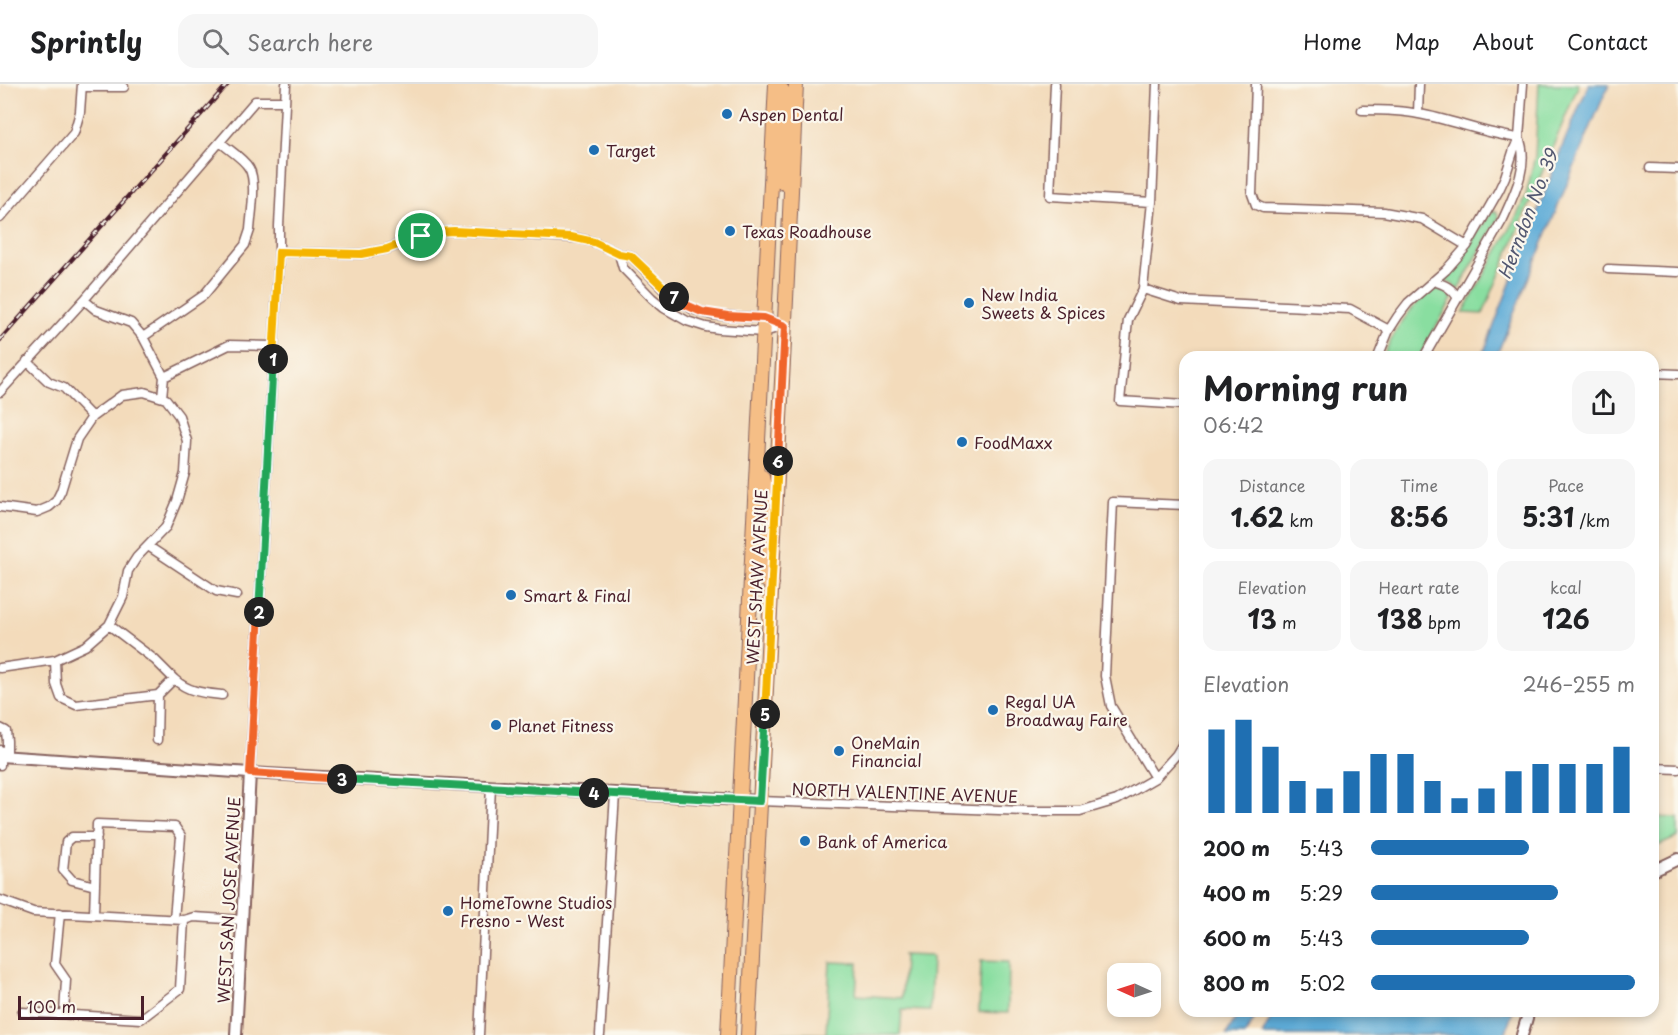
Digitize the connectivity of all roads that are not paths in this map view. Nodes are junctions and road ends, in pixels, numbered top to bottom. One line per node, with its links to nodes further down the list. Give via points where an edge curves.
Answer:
1 (286, 84): 11 (street, WEST SAN JOSE AVENUE)
2 (776, 84): 18 (main road, via 785,98 782,180); 30 (main road, WEST SHAW AVENUE)
3 (1055, 84): 19 (street, via 1050,196)
4 (1157, 84): 19 (street)
5 (1256, 84): 21 (street, via 1252,194 1256,205 1384,212 1422,219)
6 (1419, 84): 13 (street)
7 (1523, 84): 14 (street)
8 (82, 86): 10 (street); 20 (street, via 74,133)
9 (793, 86): 18 (main road, WEST SHAW AVENUE)
10 (124, 87)
11 (284, 101): 15 (street, via 255,100); 22 (street, WEST SAN JOSE AVENUE)
12 (1362, 110): 13 (street)
13 (1418, 114): 14 (street)
14 (1519, 138): 21 (street, via 1499,190); 28 (street, via 1524,149 1519,182 1503,219)
15 (220, 142): 29 (street); 33 (street, via 248,166 251,174 248,237 204,295)
16 (1650, 168): 17 (street)
17 (1678, 169)
18 (790, 192): 31 (main road, WEST SHAW AVENUE)
19 (1152, 202): 27 (street)
20 (0, 218)
21 (1467, 246): 26 (street)
22 (279, 252): 23 (street, via 361,254 428,234 454,231 571,237); 34 (street, WEST SAN JOSE AVENUE)
23 (619, 254): 30 (street, via 631,256 667,292 692,309); 30 (street, via 623,268 678,317 719,330)
24 (1608, 269): 25 (street)
25 (1678, 272)
26 (1433, 281): 28 (street, via 1448,286); 32 (street, via 1408,303)
27 (1143, 289): 32 (street, via 1181,301 1350,309); 43 (street, via 1128,320 1120,401)
28 (1458, 298): 36 (street)
29 (84, 300): 33 (street, via 96,310 131,323); 37 (street)
30 (764, 325): 31 (street); 31 (street); 45 (main road, WEST SHAW AVENUE)
31 (785, 326): 49 (main road, WEST SHAW AVENUE)
32 (1389, 330): 35 (street)
33 (143, 337): 40 (street)
34 (273, 346): 40 (street, via 229,345); 63 (street, WEST SAN JOSE AVENUE)
35 (1380, 351)
36 (1427, 351)
37 (27, 361): 41 (street); 44 (street, via 49,382 64,388)
38 (1659, 372): 39 (street)
39 (1678, 374)
40 (164, 377): 42 (street)
41 (0, 392)
42 (162, 397): 44 (street, via 144,392 122,395); 48 (street, via 178,414 187,441 185,473 166,527)
43 (1179, 405)
44 (92, 417): 47 (street, via 77,439 56,501 37,512)
45 (758, 455): 49 (main road, via 765,495 761,571); 67 (main road, WEST SHAW AVENUE)
46 (1179, 505): 64 (street, via 1113,502 1105,676 1111,706)
47 (0, 507)
48 (148, 546): 50 (street, via 216,591); 51 (street, via 128,571 123,597)
49 (772, 584): 68 (main road, WEST SHAW AVENUE)
50 (237, 594)
51 (109, 625): 52 (street, via 85,646); 54 (street)
52 (55, 660): 53 (street); 55 (street, via 61,698 76,705)
53 (0, 668)
54 (174, 679): 55 (street); 56 (street, via 183,688)
55 (158, 695): 58 (street)
56 (222, 695)
57 (0, 728): 60 (street, via 6,731)
58 (157, 740)
59 (1179, 750): 64 (street, NORTH VALENTINE AVENUE)
60 (1, 757): 63 (street, NORTH VALENTINE AVENUE)
61 (1659, 768): 62 (street)
62 (1678, 769)
63 (250, 773): 65 (street, NORTH VALENTINE AVENUE); 78 (street, WEST SAN JOSE AVENUE)
64 (1155, 778): 68 (street, NORTH VALENTINE AVENUE, via 1117,800 1067,812)
65 (491, 787): 66 (street, NORTH VALENTINE AVENUE); 83 (street)
66 (615, 794): 67 (street, NORTH VALENTINE AVENUE); 84 (street)
67 (740, 800): 68 (street, NORTH VALENTINE AVENUE); 85 (main road, WEST SHAW AVENUE)
68 (760, 801): 86 (main road, WEST SHAW AVENUE)
69 (97, 837): 72 (street); 72 (street, via 72,837 66,842 63,870 72,880); 76 (street, via 97,824 175,827 181,836)
70 (1678, 860): 71 (street)
71 (1659, 868)
72 (95, 886): 75 (street)
73 (0, 900): 74 (street, via 33,912)
74 (60, 913): 75 (street); 80 (street, via 55,964 66,980)
75 (94, 914): 76 (street)
76 (174, 919): 77 (street)
77 (184, 920): 78 (street); 80 (street, via 180,988 141,1018)
78 (242, 920): 82 (street, WEST SAN JOSE AVENUE)
79 (22, 1012): 80 (street)
80 (64, 1014)
81 (1527, 1017): 87 (street)
82 (236, 1035)
83 (479, 1035)
84 (600, 1035)
85 (728, 1035)
86 (748, 1035)
87 (1522, 1035)

